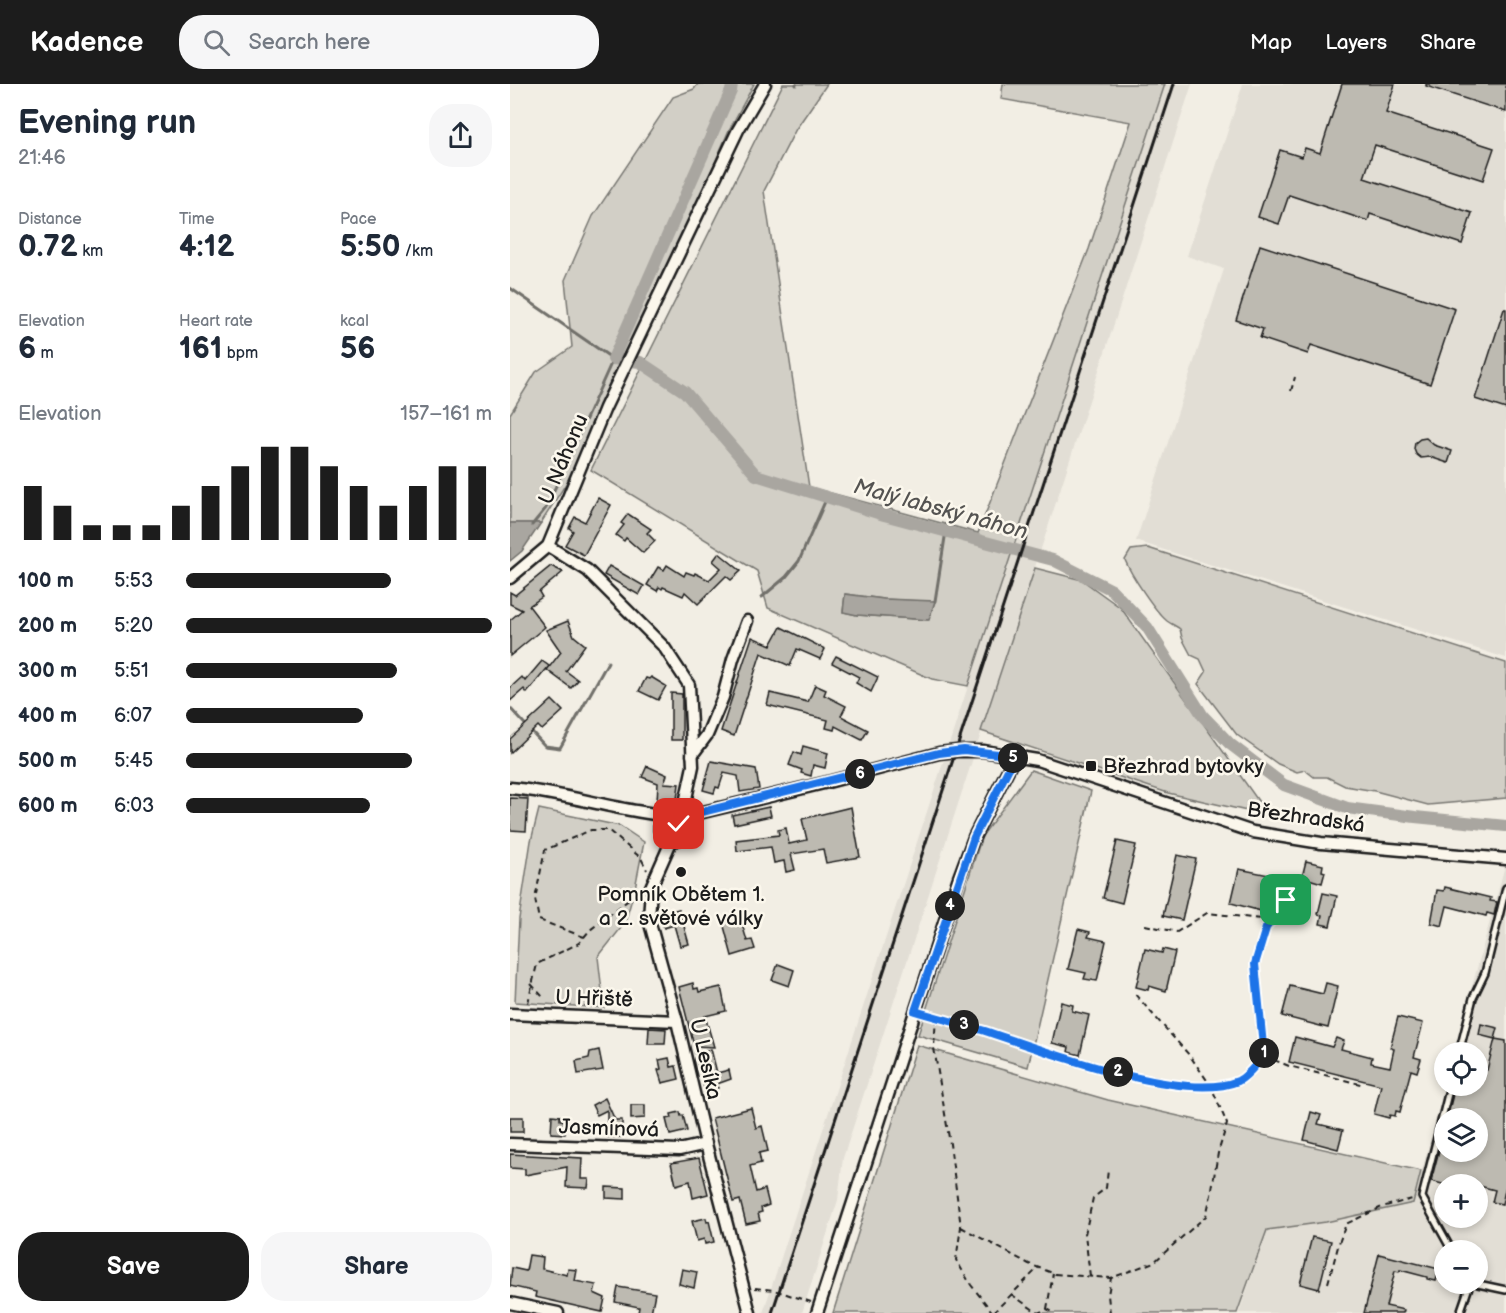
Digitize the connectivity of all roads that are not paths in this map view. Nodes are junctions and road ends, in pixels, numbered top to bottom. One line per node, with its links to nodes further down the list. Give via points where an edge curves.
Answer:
1 (765, 84): 2 (street, U Náhonu, via 738,130 605,408)
2 (548, 546): 3 (street, U Náhonu); 5 (street, U Lesíka, via 587,570 664,647 689,685)
3 (510, 578)
4 (747, 621): 5 (street, via 708,735)
5 (692, 755): 10 (street, U Lesíka)
6 (1015, 756): 8 (street, Březhradská, via 964,750 939,753); 12 (street, Březhradská, via 1038,760 1253,832 1321,843); 25 (street, via 974,837)
7 (510, 788): 9 (street, Březhradská)
8 (697, 814): 10 (street, Březhradská); 11 (lane, via 684,840)
9 (658, 815): 10 (street, Březhradská); 11 (lane, via 657,830)
10 (682, 817): 11 (street, U Lesíka)
11 (670, 845): 15 (street, U Lesíka, via 653,882 649,920)
12 (1506, 859)
13 (1506, 888): 16 (lane, via 1485,973 1473,998)
14 (510, 1014): 15 (street, U Hřiště)
15 (677, 1021): 19 (street, U Lesíka)
16 (1462, 1042)
17 (1447, 1096): 20 (lane, via 1422,1197)
18 (510, 1144): 19 (street, Jasmínová, via 679,1150)
19 (706, 1144): 27 (street, U Lesíka)
20 (1446, 1240)
21 (1488, 1286): 22 (lane)
22 (1506, 1290)
23 (1467, 1294): 28 (lane)
24 (510, 1303): 26 (street)
25 (818, 1309)
26 (558, 1313)
27 (750, 1313)
28 (1460, 1313)

